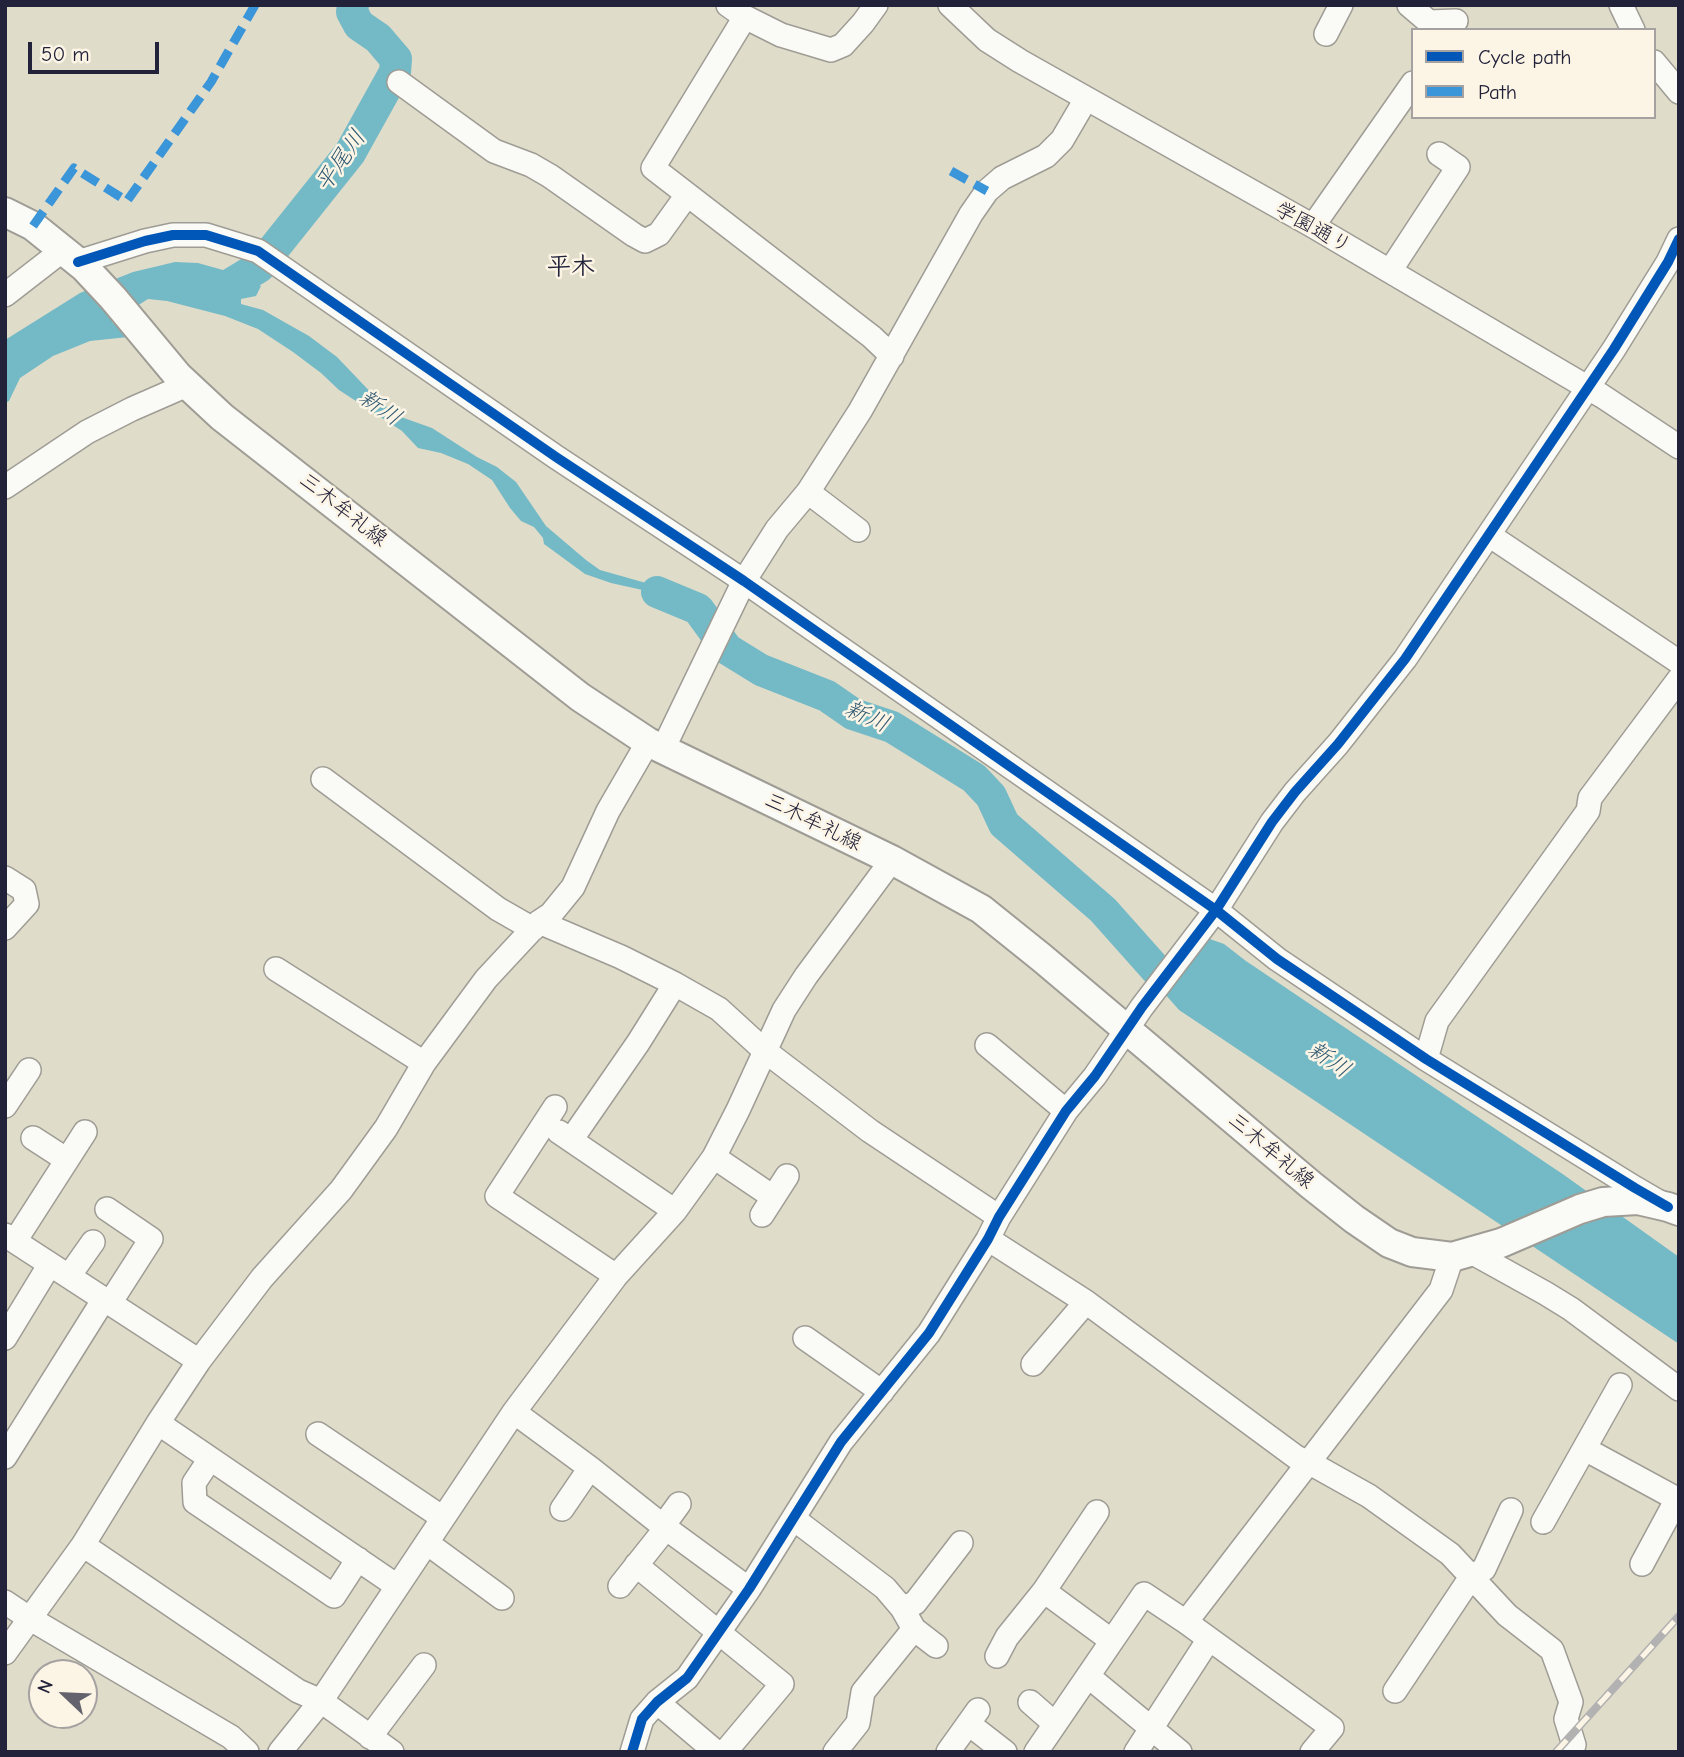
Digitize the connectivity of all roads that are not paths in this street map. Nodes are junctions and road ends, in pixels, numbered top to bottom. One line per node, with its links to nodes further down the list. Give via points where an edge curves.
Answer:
1 (876, 5): 6 (street, via 843,45 831,50 781,35)
2 (950, 5): 14 (street, 学園通り, via 987,40)
3 (1341, 5): 9 (street)
4 (1409, 5): 7 (street, via 1429,22)
5 (1621, 5): 8 (street)
6 (736, 11): 16 (street, via 653,168)
7 (1458, 19)
8 (1632, 28)
9 (1326, 34)
10 (1656, 64): 13 (street)
11 (399, 82): 16 (street, via 494,151 531,164 645,241 659,234)
12 (1411, 86): 18 (street)
13 (1679, 92)
14 (1086, 99): 18 (street, 学園通り); 23 (street, via 1062,140 1046,156 1002,178 987,191)
15 (1440, 155): 21 (street, via 1458,167)
16 (687, 195): 23 (street)
17 (5, 212): 20 (main road, 三木牟礼線, via 33,226)
18 (1313, 226): 21 (street, 学園通り)
19 (1679, 239): 25 (street, via 1647,299)
20 (75, 259): 22 (street); 24 (main road, 三木牟礼線); 31 (street, via 173,235 206,235 258,251)
21 (1390, 271): 25 (street, 学園通り)
22 (5, 295)
23 (892, 356): 28 (street)
24 (182, 381): 27 (street, via 87,432); 34 (main road, 三木牟礼線, via 570,688)
25 (1588, 388): 26 (street, 学園通り); 30 (street)
26 (1679, 447)
27 (5, 487)
28 (808, 492): 29 (street); 31 (street, via 777,529)
29 (858, 530)
30 (1489, 535): 32 (street); 38 (street, via 1405,659 1272,822)
31 (741, 587): 34 (street, via 692,689); 38 (street)
32 (1679, 662)
33 (1679, 679): 46 (street, via 1590,798 1588,811 1437,1021)
34 (655, 746): 36 (main road, 三木牟礼線); 39 (street, via 608,810 573,887)
35 (323, 779): 39 (street, via 499,909)
36 (892, 860): 43 (main road, 三木牟礼線, via 981,909 1042,958); 45 (street, via 806,976)
37 (5, 878): 40 (street, via 24,890 27,904)
38 (1216, 910): 43 (street); 46 (street, via 1278,959)
39 (536, 925): 42 (street, via 621,957); 47 (street, via 486,979)
40 (5, 928)
41 (276, 968): 47 (street)
42 (675, 984): 45 (street, via 719,1009); 53 (street)
43 (1134, 1018): 50 (street); 64 (main road, 三木牟礼線, via 1301,1177 1354,1219 1412,1252)
44 (988, 1045): 50 (street)
45 (765, 1051): 54 (street); 60 (street, via 870,1131)
46 (1426, 1059): 58 (street)
47 (424, 1063): 71 (street, via 386,1128 341,1190 262,1278)
48 (29, 1070): 49 (street)
49 (5, 1106)
50 (1066, 1111): 60 (street)
51 (85, 1132): 55 (street)
52 (33, 1138): 55 (street)
53 (571, 1140): 59 (street); 66 (street, via 550,1114 497,1196)
54 (714, 1157): 56 (street, via 767,1206); 59 (street)
55 (67, 1160): 61 (street)
56 (787, 1176)
57 (107, 1209): 67 (street, via 151,1240)
58 (1673, 1209): 64 (main road, 三木牟礼線, via 1638,1200 1603,1202)
59 (675, 1211): 66 (street)
60 (999, 1217): 62 (street)
61 (10, 1238): 65 (street)
62 (988, 1238): 68 (street); 75 (street, via 929,1333)
63 (93, 1242): 65 (street)
64 (1462, 1254): 74 (street, via 1571,1309); 82 (street, via 1441,1290)
65 (59, 1270): 67 (street); 69 (street)
66 (616, 1276): 76 (street)
67 (107, 1301): 71 (street); 80 (street)
68 (1086, 1302): 72 (street); 82 (street)
69 (8, 1326)
70 (805, 1338): 75 (street)
71 (199, 1361): 77 (street)
72 (1033, 1364)
73 (1620, 1385): 79 (street)
74 (1679, 1390)
75 (881, 1392): 90 (street, via 841,1442)
76 (514, 1412): 83 (street); 89 (street)
77 (158, 1423): 81 (street); 95 (street)
78 (318, 1434): 89 (street)
79 (1585, 1449): 84 (street); 91 (street)
80 (5, 1457)
81 (210, 1459): 96 (street); 96 (street, via 194,1483 195,1502 334,1597)
82 (1310, 1463): 99 (street, via 1450,1554); 108 (street)
83 (599, 1467): 86 (street); 92 (street)
84 (1678, 1500): 97 (street)
85 (680, 1504): 92 (street)
86 (562, 1509)
87 (1511, 1510): 99 (street, via 1484,1569)
88 (1097, 1511): 103 (street)
89 (443, 1518): 93 (street)
90 (794, 1519): 102 (street); 106 (street, via 885,1588)
91 (1543, 1522)
92 (665, 1527): 98 (street); 102 (street)
93 (427, 1542): 100 (street); 104 (street)
94 (961, 1542): 106 (street, via 915,1603)
95 (83, 1545): 107 (street); 119 (street, via 298,1691)
96 (358, 1559): 100 (street)
97 (1642, 1564)
98 (636, 1565): 101 (street); 110 (street)
99 (1471, 1577): 118 (street); 138 (street, via 1507,1615 1552,1650 1571,1702 1566,1719 1574,1745)
100 (397, 1586): 119 (street)
101 (620, 1586)
102 (749, 1589): 110 (street)
103 (1044, 1591): 112 (street); 115 (street, via 1007,1637)
104 (502, 1598)
105 (5, 1602): 107 (street)
106 (902, 1608): 109 (street)
107 (29, 1618): 114 (street); 125 (street, via 231,1737)
108 (1186, 1622): 111 (street); 112 (street, via 1144,1594)
109 (914, 1629): 113 (street); 131 (street, via 857,1687 858,1723)
110 (720, 1633): 120 (street, via 687,1678); 130 (street, via 782,1684)
111 (1209, 1639): 123 (street); 137 (street, via 1332,1728)
112 (1112, 1641): 117 (street)
113 (936, 1646)
114 (5, 1653)
115 (998, 1656)
116 (424, 1665): 124 (street)
117 (1088, 1676): 122 (street); 123 (street)
118 (1395, 1691)
119 (321, 1701): 124 (street); 126 (street)
120 (657, 1702): 128 (street, via 642,1718); 129 (street)
121 (1030, 1702): 122 (street)
122 (1055, 1724): 134 (street)
123 (1150, 1729): 135 (street); 136 (street)
124 (370, 1737): 127 (street)
125 (247, 1752)
126 (279, 1752)
127 (392, 1752)
128 (632, 1752)
129 (716, 1752)
130 (725, 1752)
131 (835, 1752)
132 (948, 1752): 133 (street, via 974,1717)
133 (1005, 1752)
134 (1036, 1752)
135 (1136, 1752)
136 (1180, 1752)
137 (1312, 1752)
138 (1570, 1752)

